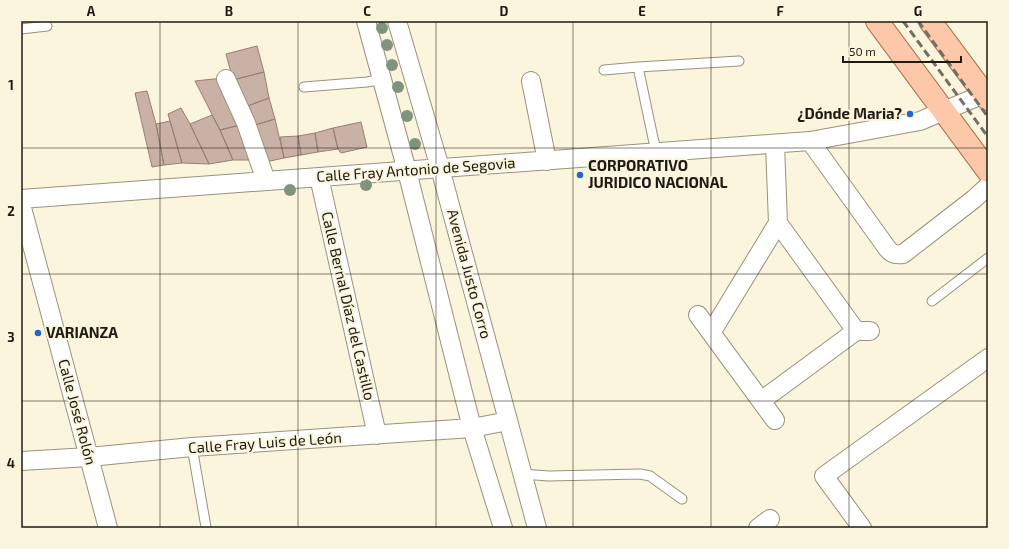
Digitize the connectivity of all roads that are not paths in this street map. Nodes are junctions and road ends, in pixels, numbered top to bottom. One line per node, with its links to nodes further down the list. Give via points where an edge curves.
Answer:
1 (366, 21): 11 (street)
2 (397, 21): 20 (street, Avenida Justo Corro)
3 (877, 21): 15 (main road)
4 (930, 21): 14 (main road)
5 (47, 26): 6 (lane)
6 (21, 29)
7 (739, 61): 8 (lane)
8 (638, 67): 9 (lane); 18 (lane)
9 (604, 70)
10 (226, 79): 24 (street, via 246,124)
11 (382, 79): 13 (lane); 21 (street)
12 (531, 81): 19 (street)
13 (304, 87)
14 (987, 94): 15 (street, Calle Fray Antonio de Segovia)
15 (943, 110): 16 (street, Calle Fray Antonio de Segovia, via 920,121); 22 (main road)
16 (810, 141): 17 (street, Calle Fray Antonio de Segovia); 25 (street, via 886,248 894,254 903,254)
17 (775, 144): 18 (street, Calle Fray Antonio de Segovia); 28 (street)
18 (657, 153): 19 (street, Calle Fray Antonio de Segovia)
19 (547, 161): 20 (street, Calle Fray Antonio de Segovia)
20 (440, 168): 21 (street, Calle Fray Antonio de Segovia); 36 (street, Avenida Justo Corro)
21 (407, 171): 23 (street, Calle Fray Antonio de Segovia); 37 (street)
22 (988, 171)
23 (319, 177): 24 (street, Calle Fray Antonio de Segovia); 38 (street, Calle Bernal Díaz del Castillo)
24 (266, 181): 26 (street, Calle Fray Antonio de Segovia)
25 (988, 186)
26 (21, 199)
27 (21, 204): 40 (street, Calle José Rolón)
28 (778, 223): 32 (street); 34 (street, via 863,331)
29 (988, 258): 30 (lane)
30 (932, 301)
31 (698, 315): 32 (street)
32 (711, 332): 34 (street)
33 (988, 358): 48 (street, via 824,476)
34 (761, 401): 35 (street)
35 (775, 420)
36 (508, 421): 37 (street, Calle Fray Luis de León); 42 (street, Avenida Justo Corro)
37 (472, 428): 38 (street, Calle Fray Luis de León); 46 (street)
38 (377, 435): 39 (street, Calle Fray Luis de León)
39 (192, 447): 40 (street, Calle Fray Luis de León); 45 (lane)
40 (89, 456): 41 (street, Calle Fray Luis de León); 44 (street, Calle José Rolón)
41 (21, 461)
42 (522, 474): 43 (lane, via 640,474 650,476); 47 (street, Avenida Justo Corro)
43 (682, 499)
44 (108, 528)
45 (206, 528)
46 (503, 528)
47 (537, 528)
48 (862, 528)

